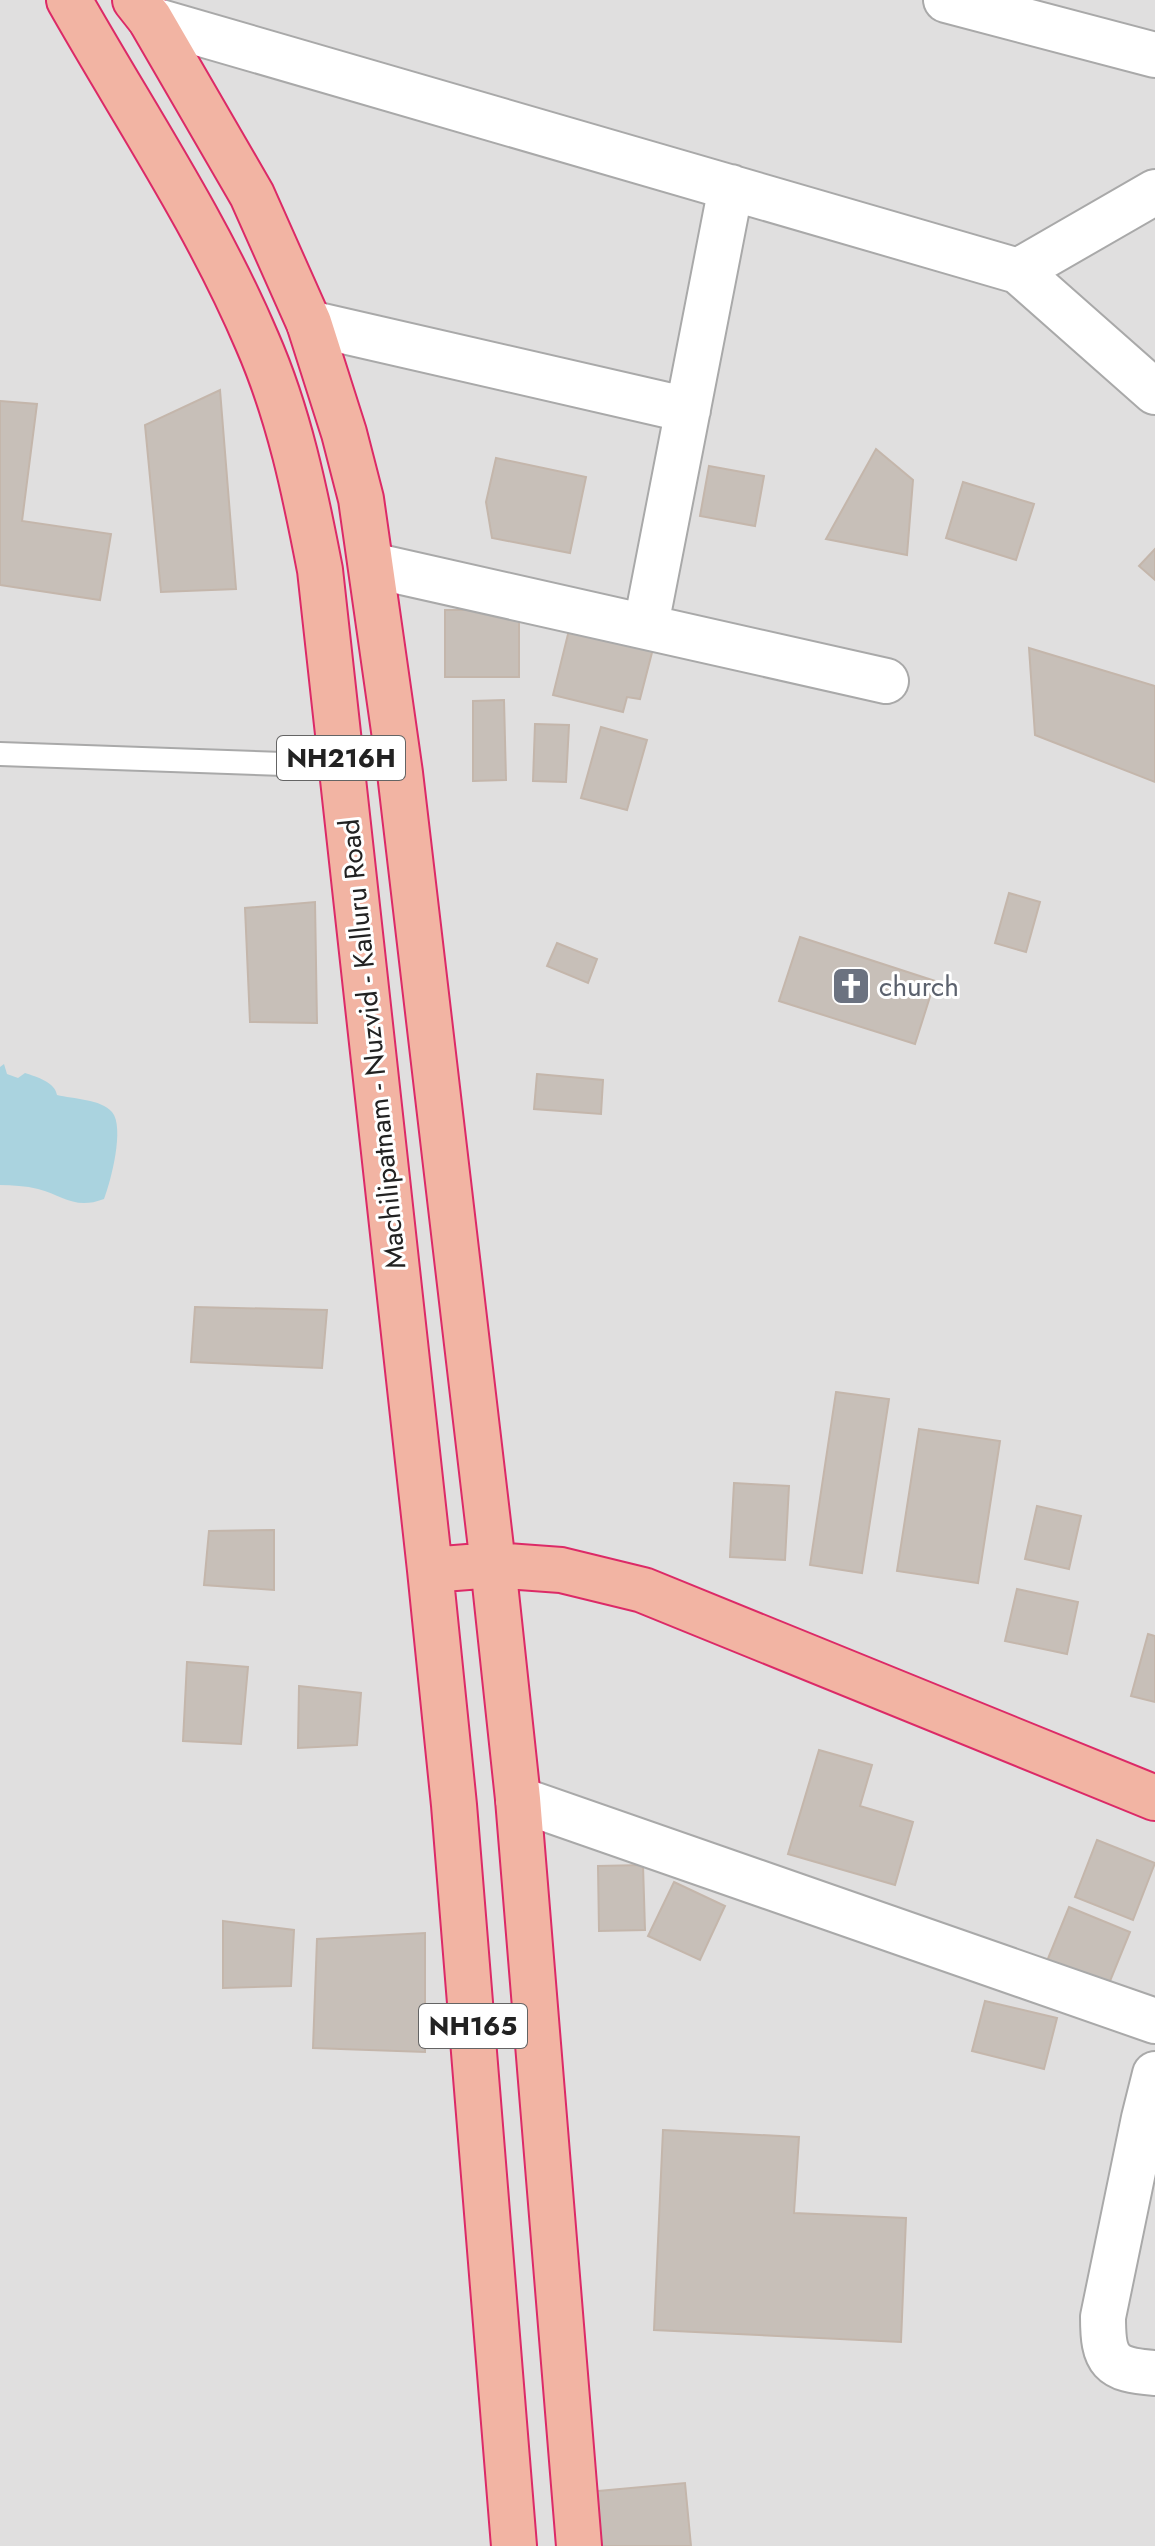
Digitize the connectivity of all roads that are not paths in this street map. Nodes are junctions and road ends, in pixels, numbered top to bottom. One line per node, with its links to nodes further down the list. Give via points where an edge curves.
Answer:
1 (69, 0): 16 (highway, Machilipatnam - Nuzvid - Kalluru Road / NH216H, via 194,213 263,356 292,441 320,570)
2 (946, 0): 4 (street)
3 (142, 9): 6 (street); 9 (highway, Machilipatnam - Nuzvid - Kalluru Road / NH216H, via 252,195)
4 (1044, 13): 5 (street)
5 (1155, 55)
6 (731, 187): 8 (street); 11 (street)
7 (1155, 192): 8 (street)
8 (1018, 271): 10 (street)
9 (309, 323): 11 (street); 12 (highway, Machilipatnam - Nuzvid - Kalluru Road / NH216H, via 361,499)
10 (1155, 392)
11 (688, 410): 13 (street)
12 (371, 565): 13 (street); 17 (highway, Machilipatnam - Nuzvid - Kalluru Road / NH216H)
13 (646, 625): 14 (street)
14 (886, 681)
15 (0, 754): 16 (lane)
16 (341, 766): 18 (highway, Machilipatnam - Nuzvid - Kalluru Road / NH216H)
17 (493, 1565): 18 (highway); 19 (highway, via 561,1570 643,1590); 20 (highway, NH165)
18 (430, 1570): 25 (highway, NH165)
19 (1155, 1798)
20 (518, 1799): 21 (street); 26 (highway, NH165)
21 (1155, 2021)
22 (1155, 2074): 23 (street)
23 (1143, 2178): 24 (street, via 1103,2317 1103,2347 1115,2364)
24 (1155, 2373)
25 (514, 2546)
26 (579, 2546)

